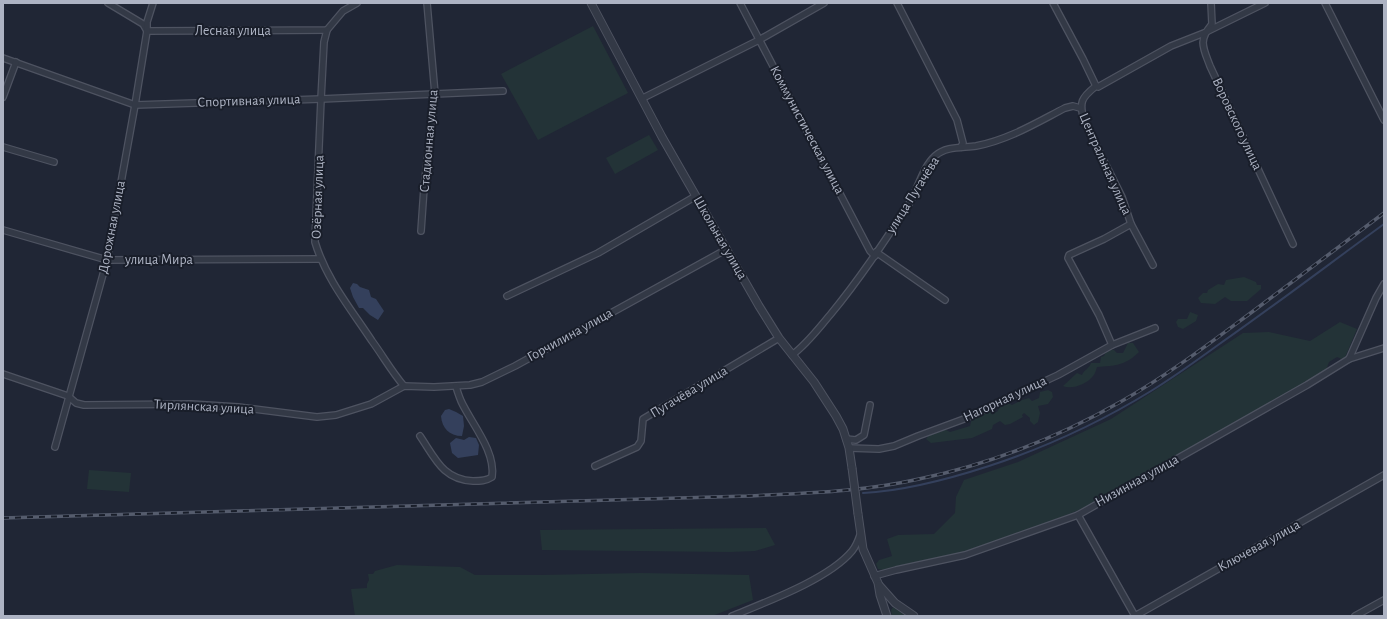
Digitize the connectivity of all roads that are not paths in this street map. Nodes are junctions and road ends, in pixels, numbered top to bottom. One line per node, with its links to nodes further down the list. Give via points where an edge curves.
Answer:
1 (108, 3): 14 (street, via 143,24)
2 (153, 3): 14 (street, Дорожная улица)
3 (357, 3): 13 (street, via 343,11)
4 (427, 3): 21 (street, Стадионная улица)
5 (592, 3): 23 (street, Школьная улица)
6 (740, 3): 16 (street, Коммунистическая улица)
7 (824, 3): 16 (street)
8 (897, 3): 29 (street, via 958,120 963,143)
9 (1053, 3): 19 (street)
10 (1211, 3): 15 (street, Воровского улица, via 1212,24)
11 (1265, 3): 15 (street)
12 (1325, 3): 27 (street)
13 (327, 30): 14 (street, Лесная улица); 24 (street, Озёрная улица)
14 (147, 31): 25 (street, Дорожная улица)
15 (1204, 33): 19 (street, via 1171,46); 35 (street, Воровского улица, via 1202,46 1210,66)
16 (759, 40): 23 (street); 37 (street, Коммунистическая улица, via 870,251)
17 (3, 58): 18 (street, Спортивная улица)
18 (16, 62): 22 (street); 25 (street, Спортивная улица)
19 (1096, 86): 26 (street, Центральная улица, via 1085,94)
20 (503, 92): 21 (street, Спортивная улица)
21 (435, 94): 24 (street, Спортивная улица); 34 (street, Стадионная улица)
22 (3, 97)
23 (643, 98): 31 (street, Школьная улица)
24 (321, 100): 25 (street, Спортивная улица); 38 (street, Озёрная улица, via 315,224 315,242)
25 (135, 105): 39 (street, Дорожная улица)
26 (1080, 108): 29 (street, улица Пугачёва, via 1065,108 1002,140); 32 (street, Центральная улица, via 1122,197)
27 (1384, 120)
28 (3, 147): 30 (street)
29 (961, 147): 37 (street, улица Пугачёва, via 941,152 931,161 910,202)
30 (54, 162)
31 (696, 196): 36 (street, Школьная улица); 42 (street, via 598,253)
32 (1131, 224): 40 (street, Центральная улица); 46 (street, via 1069,255 1068,258 1099,314)
33 (3, 230): 39 (street, улица Мира)
34 (421, 231)
35 (1293, 244)
36 (726, 249): 45 (street, Школьная улица); 52 (street, Горчилина улица, via 497,376 482,382)
37 (875, 254): 43 (street); 48 (street, улица Пугачёва, via 852,289 804,346)
38 (320, 259): 39 (street, улица Мира); 51 (street, Озёрная улица, via 341,296 391,371)
39 (107, 260): 53 (street, Дорожная улица)
40 (1153, 264)
41 (1384, 284): 49 (street)
42 (507, 296)
43 (945, 300)
44 (1155, 328): 46 (street, Нагорная улица)
45 (779, 338): 48 (street, Школьная улица); 59 (street, Пугачёва улица, via 643,419 641,441 637,447)
46 (1112, 345): 58 (street, Нагорная улица, via 1058,375 964,419 894,446 879,449)
47 (1384, 348): 49 (street, Низинная улица)
48 (792, 355): 56 (street, Школьная улица, via 827,400)
49 (1349, 359): 61 (street, Низинная улица)
50 (3, 374): 53 (street, Тирлянская улица)
51 (404, 386): 52 (street, Горчилина улица); 53 (street, Тирлянская улица, via 364,407 317,417 191,404 84,405 76,403)
52 (456, 386): 55 (street, via 460,400 489,454 492,477 481,481 455,477 443,470)
53 (68, 396): 57 (street, Дорожная улица)
54 (870, 405): 56 (street, via 864,435 856,440)
55 (420, 436)
56 (846, 439): 58 (street, Школьная улица)
57 (55, 447)
58 (849, 448): 62 (street, Школьная улица, bridge)
59 (595, 466)
60 (1384, 476): 68 (street, Ключевая улица)
61 (1078, 515): 63 (street, Низинная улица, via 965,555 896,570); 68 (street)
62 (860, 535): 63 (street, Школьная улица); 65 (street, via 851,552 822,575)
63 (876, 580): 66 (street); 67 (street, via 895,603)
64 (1384, 600): 69 (street)
65 (732, 616)
66 (887, 616)
67 (914, 616)
68 (1135, 616)
69 (1355, 616)

